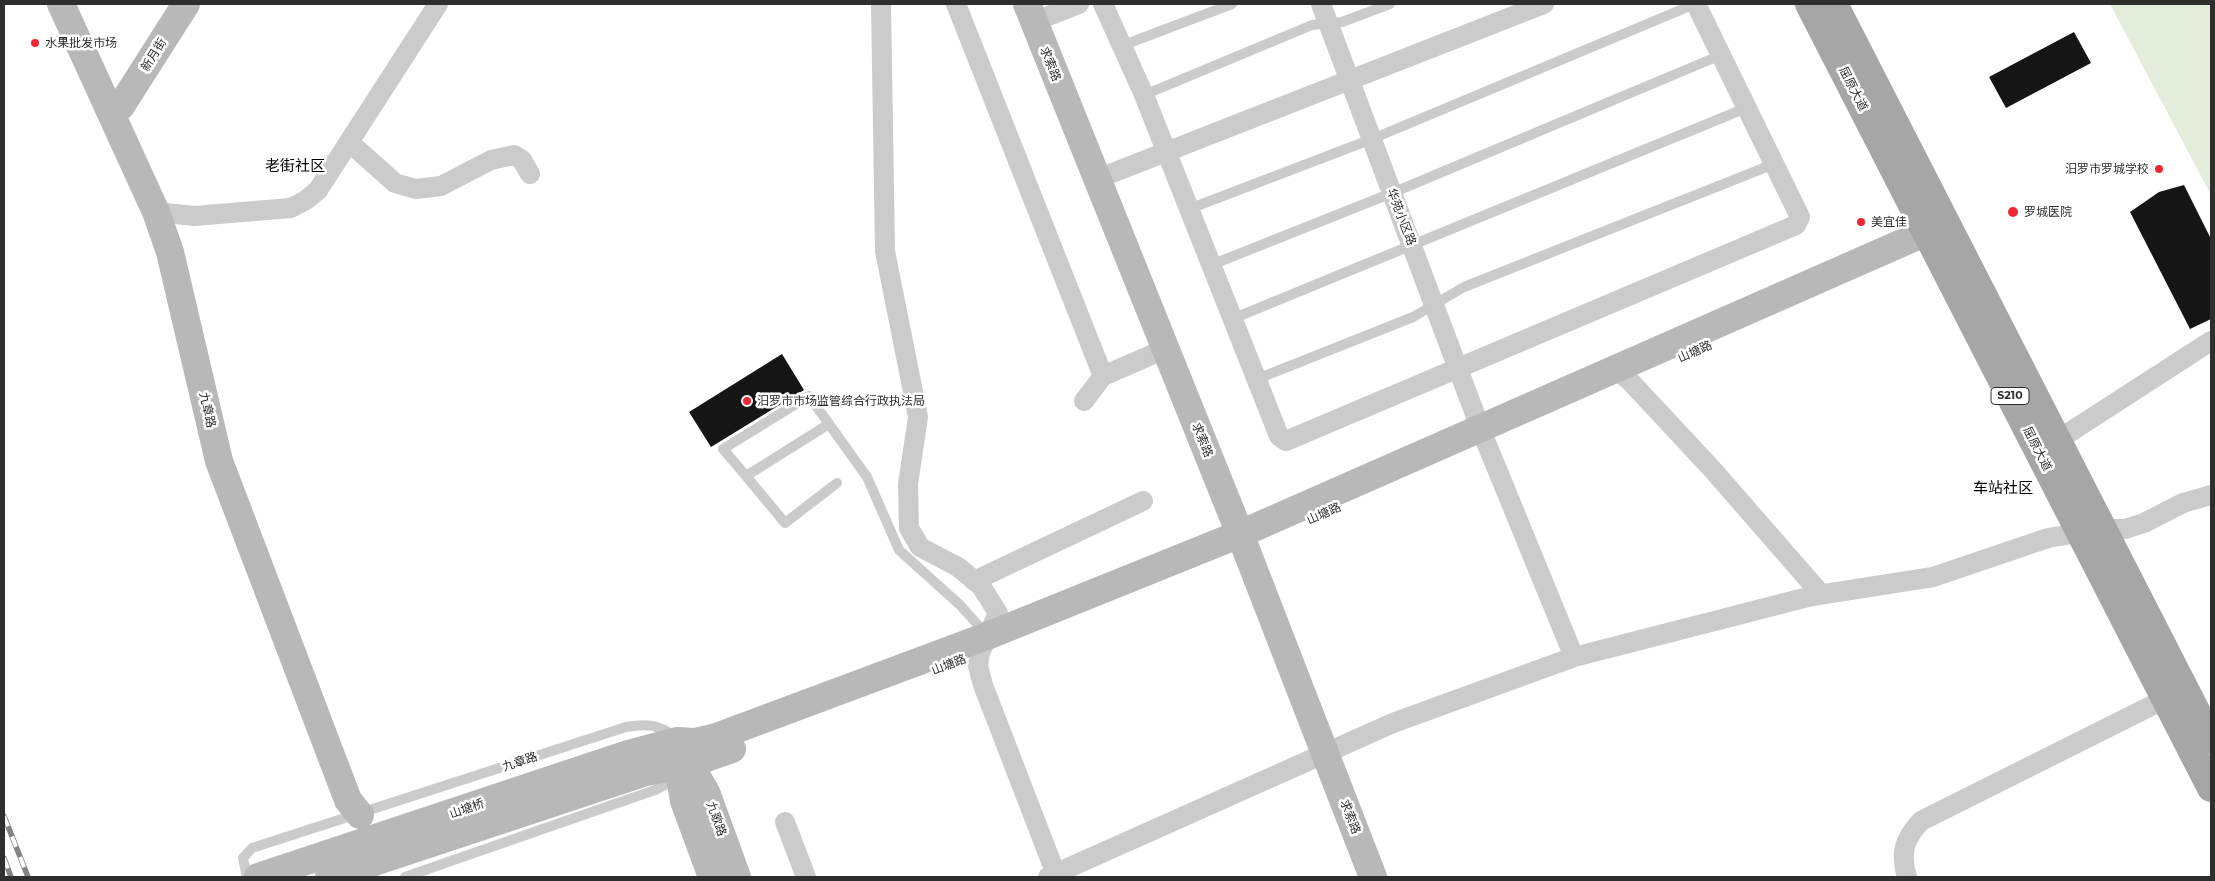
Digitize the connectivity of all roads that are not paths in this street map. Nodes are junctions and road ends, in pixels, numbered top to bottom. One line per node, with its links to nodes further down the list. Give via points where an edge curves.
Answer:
1 (61, 4): 32 (street, 九章路)
2 (73, 4): 22 (street, 九章路)
3 (186, 4): 22 (street, 新月街)
4 (438, 4): 25 (street)
5 (881, 4): 54 (street, via 885,251 918,416 908,484 909,528 920,547 958,567)
6 (956, 4): 42 (street)
7 (1079, 4): 16 (street)
8 (1103, 4): 18 (street)
9 (1232, 4): 18 (lane)
10 (1321, 4): 17 (street, 华苑小区路)
11 (1390, 4): 17 (lane, via 1342,22)
12 (1544, 4): 20 (street)
13 (1695, 4): 19 (street); 24 (lane)
14 (1809, 4): 33 (main road, 屈原大道 / S210)
15 (1834, 4): 33 (main road, 屈原大道 / S210)
16 (1030, 13): 29 (street, 求索路)
17 (1328, 23): 20 (street, 华苑小区路); 21 (lane, via 1312,25)
18 (1121, 46): 21 (street)
19 (1721, 55): 23 (street); 30 (lane)
20 (1350, 79): 24 (street, 华苑小区路); 26 (street)
21 (1144, 96): 26 (street)
22 (121, 106): 32 (street, 九章路)
23 (1746, 108): 27 (street); 34 (lane)
24 (1372, 139): 30 (street, 华苑小区路); 31 (lane)
25 (349, 142): 28 (street, via 395,182 416,189 441,186 490,160 514,155 522,160); 32 (street, via 318,190 291,208 196,216)
26 (1166, 150): 29 (street); 31 (street)
27 (1774, 164): 36 (lane, via 1464,287); 40 (street, via 1800,217 1796,224)
28 (530, 174)
29 (1097, 179): 39 (street, 求索路)
30 (1392, 193): 34 (street, 华苑小区路); 35 (lane)
31 (1189, 209): 35 (street)
32 (162, 212): 63 (street, 九章路, via 219,461 348,800)
33 (1939, 235): 41 (street, 山塘路); 47 (main road, 屈原大道 / S210)
34 (1412, 246): 36 (street, 华苑小区路); 37 (lane)
35 (1211, 265): 37 (street)
36 (1434, 303): 40 (street, 华苑小区路); 43 (lane, via 1413,317)
37 (1232, 319): 43 (street)
38 (2211, 341): 47 (street)
39 (1165, 349): 42 (street); 53 (street, 求索路)
40 (1458, 369): 43 (street, via 1286,441 1279,436); 46 (street, 华苑小区路)
41 (1623, 375): 46 (street, 山塘路); 55 (street)
42 (1103, 376): 44 (street)
43 (1256, 379)
44 (1084, 400)
45 (829, 424): 48 (lane); 48 (lane, via 809,396 723,449); 56 (lane, via 867,477 899,550 960,605)
46 (1484, 436): 53 (street, 山塘路); 57 (street, 华苑小区路)
47 (2048, 447): 52 (main road, 屈原大道 / S210)
48 (746, 476): 49 (lane, via 785,523)
49 (837, 483)
50 (2211, 495): 52 (street, via 2182,503 2144,524)
51 (1143, 501): 54 (street)
52 (2091, 531): 55 (street, via 2048,538 1933,577); 58 (main road, 屈原大道 / S210); 59 (main road, 屈原大道 / S210)
53 (1243, 541): 56 (street, 山塘路); 61 (street, 求索路)
54 (974, 581): 56 (street, via 981,586 998,613)
55 (1821, 594): 57 (street)
56 (984, 645): 60 (street, 山塘路); 65 (street, via 978,666 983,685)
57 (1574, 657): 61 (street, via 1402,720)
58 (2165, 699): 62 (main road, 屈原大道 / S210); 74 (street, via 1922,821 1910,832 1905,848 1902,862)
59 (2211, 740)
60 (682, 753): 63 (lane, 九章路, via 669,732 640,724); 67 (street, 山塘桥, via 628,754); 68 (street, 山塘桥, via 646,772); 69 (lane, via 669,783 655,790); 70 (street, 九歌路, via 684,801); 71 (street, 九歌路, via 706,792)
61 (1325, 753): 65 (street); 73 (street, 求索路)
62 (2211, 788)
63 (360, 815): 66 (lane, via 252,848 243,858)
64 (785, 822): 72 (street)
65 (1053, 876)
66 (247, 877)
67 (258, 877)
68 (329, 877)
69 (405, 877)
70 (712, 877)
71 (737, 877)
72 (806, 877)
73 (1373, 877)
74 (1907, 877)

